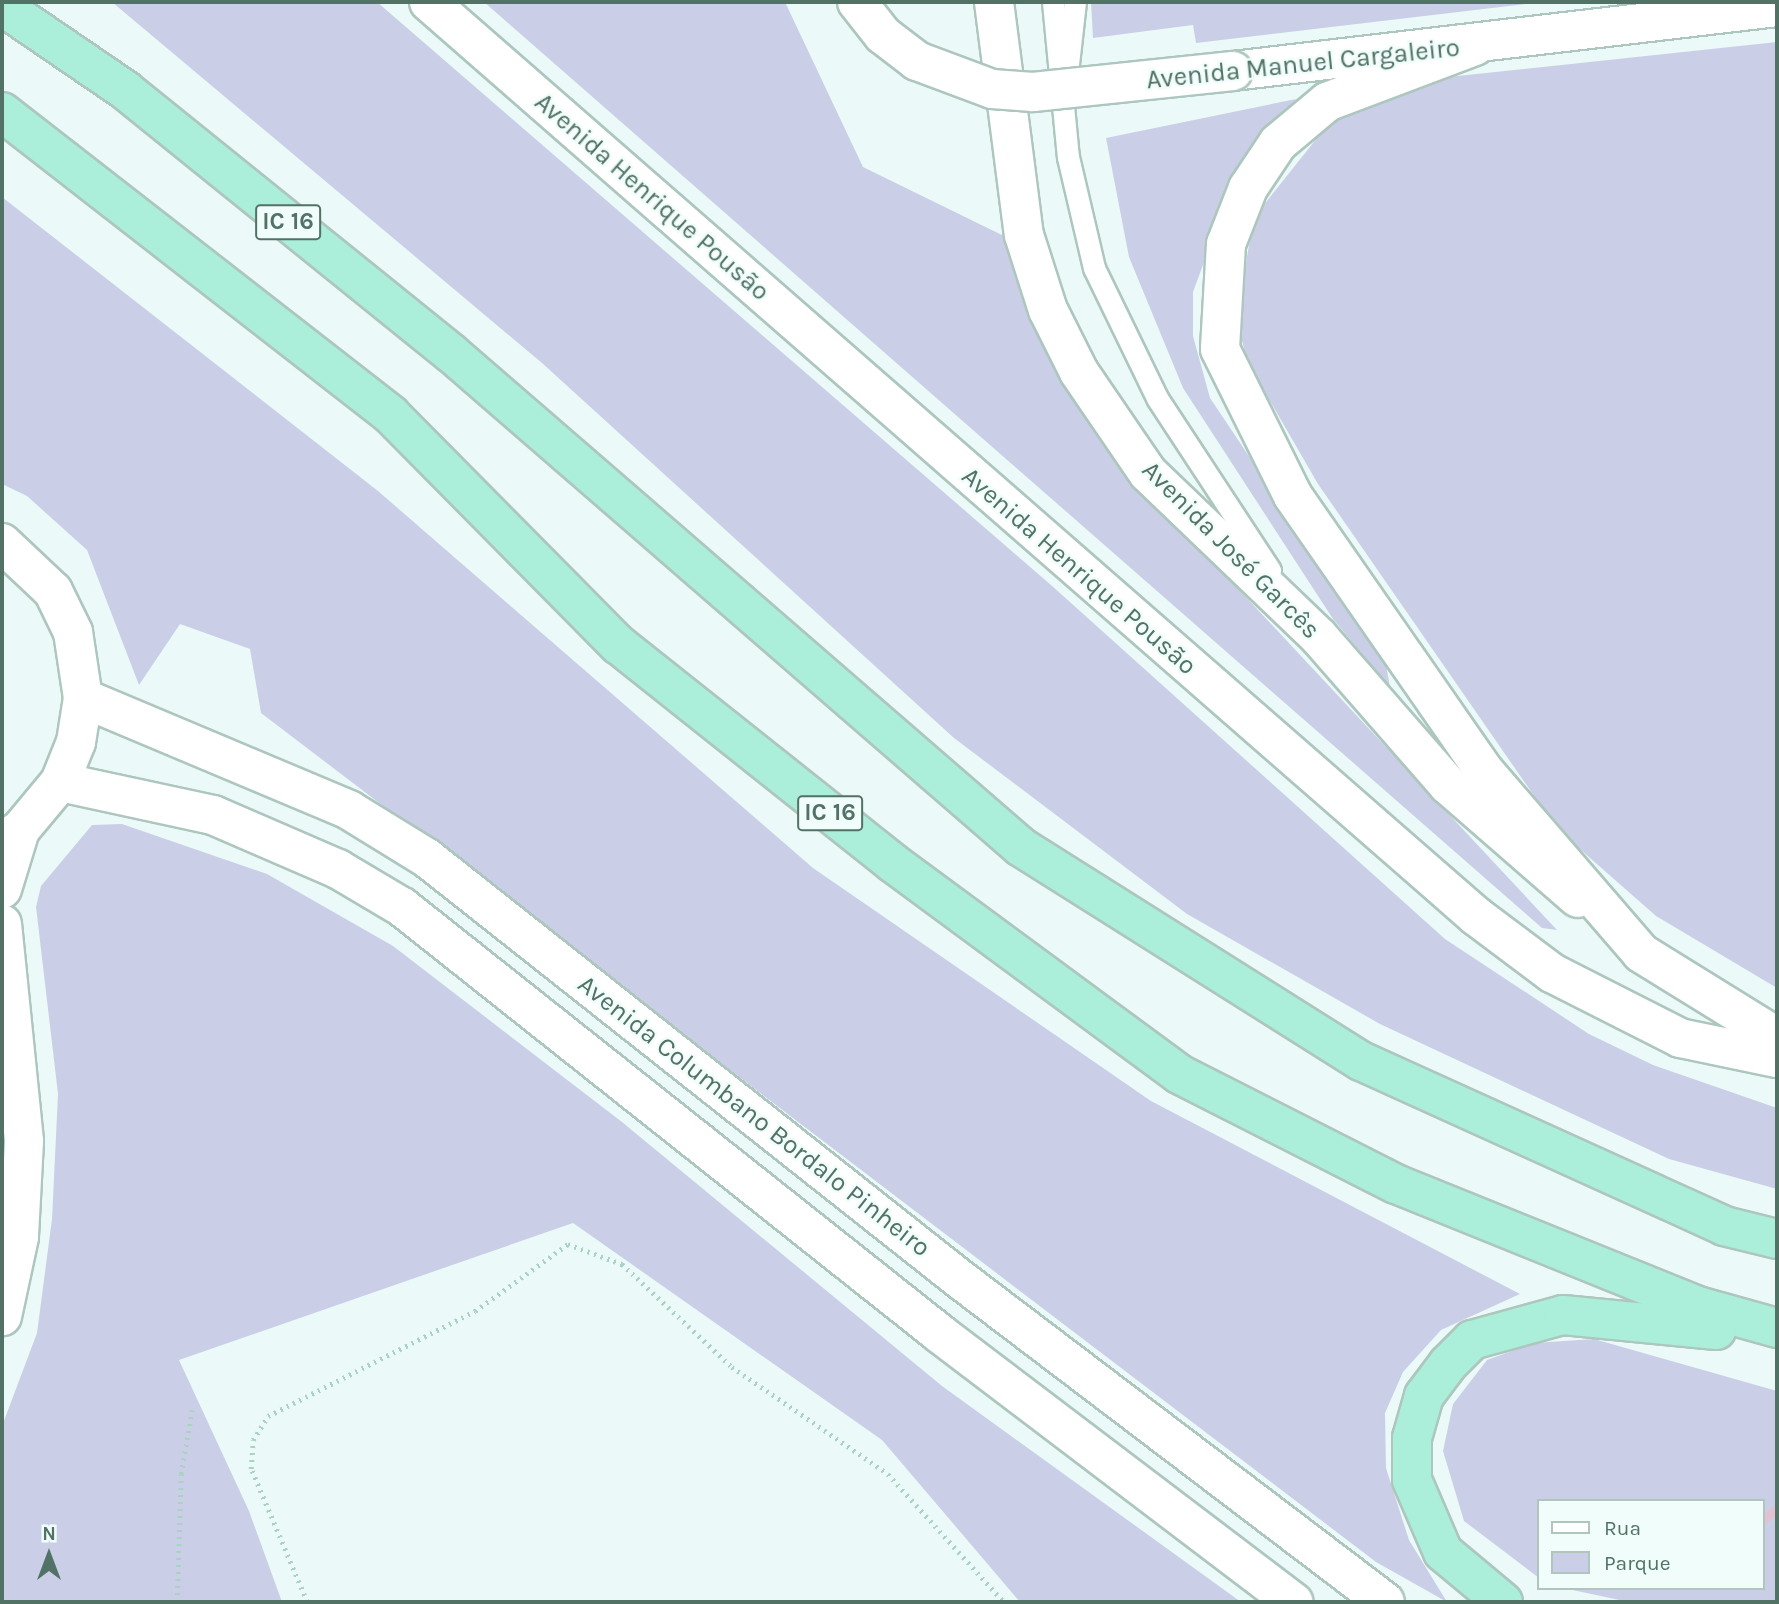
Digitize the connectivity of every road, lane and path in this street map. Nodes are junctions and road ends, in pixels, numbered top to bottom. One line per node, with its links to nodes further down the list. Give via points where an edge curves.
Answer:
1 (36, 2): 12 (highway)
2 (429, 2): 24 (street, Avenida Henrique Pousão, via 1476,916 1552,973 1680,1038)
3 (857, 2): 11 (street, Avenida Manuel Cargaleiro, bridge, via 883,35 917,61 992,89 1033,92)
4 (994, 2): 16 (street, Avenida José Garcês, via 1024,235 1053,320 1148,473)
5 (1046, 2): 10 (lane)
6 (1053, 2): 10 (lane)
7 (1075, 2): 13 (lane)
8 (2, 6): 12 (highway, IC 16)
9 (1777, 7): 11 (street, Avenida Manuel Cargaleiro)
10 (1054, 30): 13 (lane)
11 (1475, 46): 22 (street, via 1327,102 1278,143 1248,188 1226,244 1218,295 1220,349 1245,411 1293,495 1478,761)
12 (125, 90): 25 (highway, IC 16, via 451,353 1021,847 1361,1061 1724,1226)
13 (1063, 110): 16 (lane, via 1082,234 1111,309 1207,481)
14 (2, 112): 27 (highway, IC 16, via 391,415 619,645 893,863 1179,1073 1396,1184 1698,1306)
15 (2, 543): 17 (street, via 53,591 73,632)
16 (1319, 636): 22 (street, Avenida José Garcês, via 1448,785)
17 (83, 698): 18 (street, via 76,742); 34 (street, Avenida Columbano Bordalo Pinheiro, via 349,810 427,858 961,1280)
18 (60, 782): 19 (street); 33 (street, Avenida Columbano Bordalo Pinheiro, via 213,815 338,869 402,907 928,1325)
19 (11, 835): 20 (street)
20 (2, 889)
21 (2, 923): 26 (street, via 24,1141 19,1237)
22 (1641, 953): 23 (street)
23 (1777, 1037)
24 (1777, 1058)
25 (1777, 1239)
26 (2, 1316)
27 (1777, 1328)
28 (1777, 1339): 35 (highway, via 1563,1315 1472,1340 1424,1396 1412,1438 1412,1480 1443,1552)
29 (192, 1410): 30 (path, via 181,1474)
30 (177, 1602)
31 (307, 1602): 32 (path, via 251,1469 253,1440 268,1416 475,1311 568,1244 622,1264 732,1367 888,1474)
32 (1004, 1602)
33 (1293, 1602)
34 (1385, 1602)
35 (1503, 1602)

